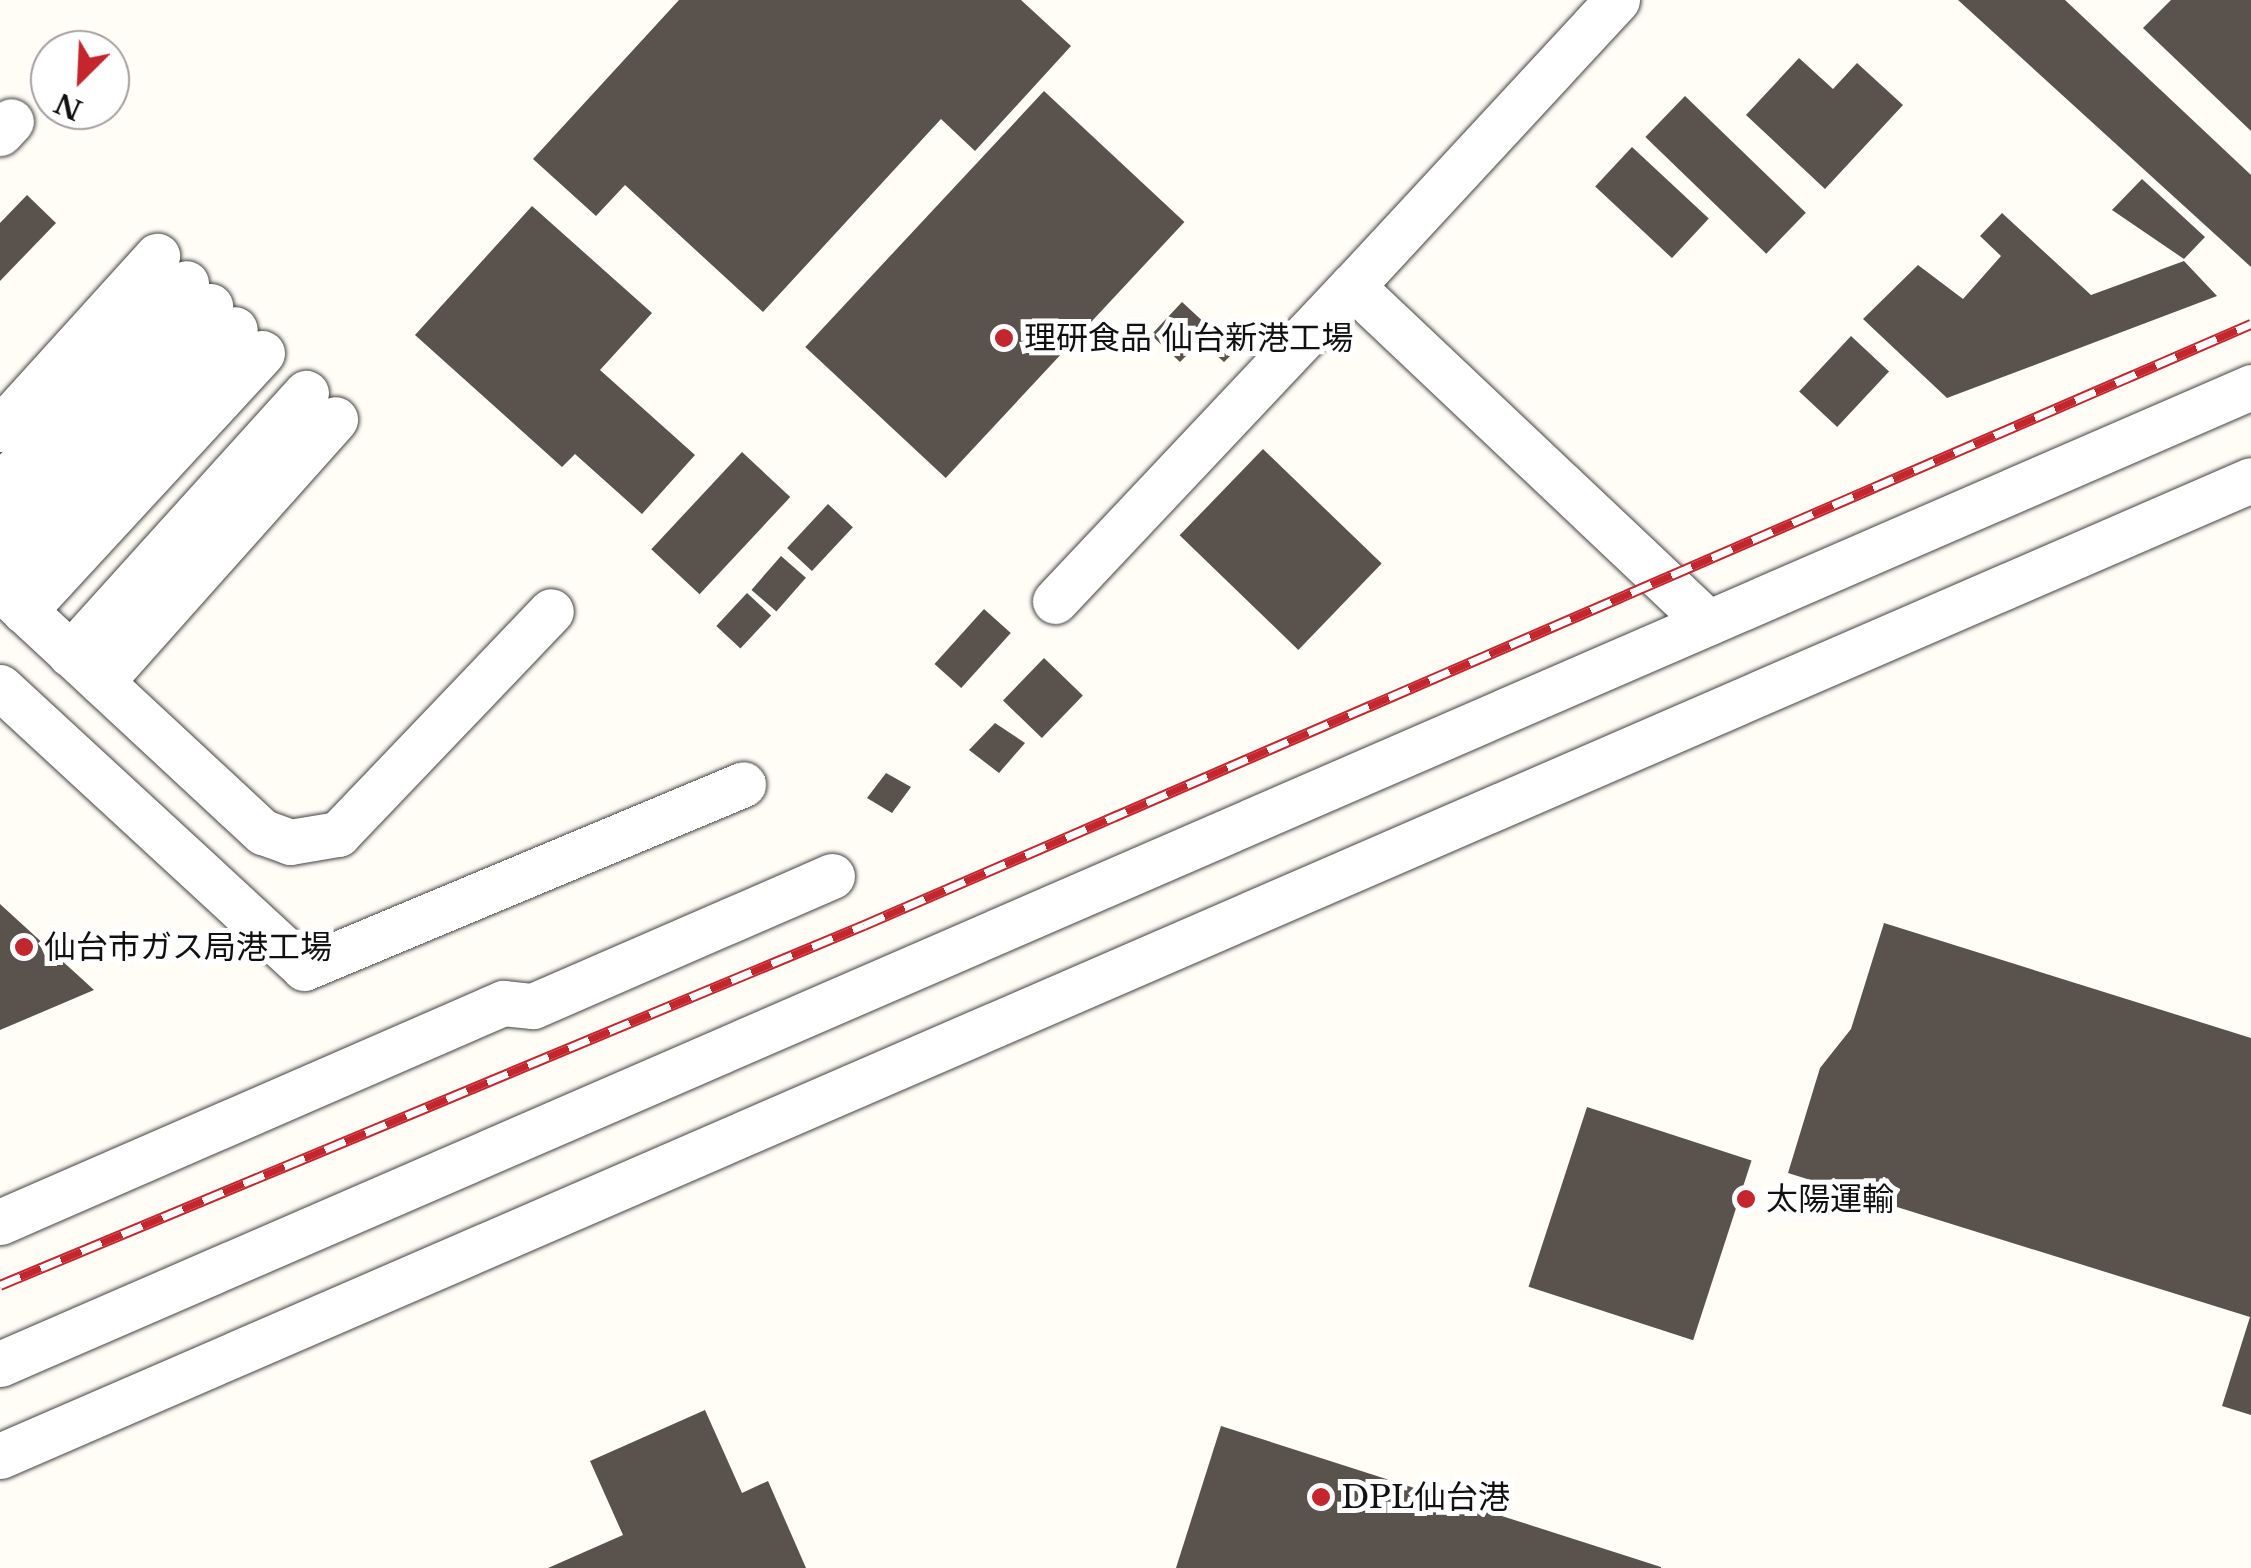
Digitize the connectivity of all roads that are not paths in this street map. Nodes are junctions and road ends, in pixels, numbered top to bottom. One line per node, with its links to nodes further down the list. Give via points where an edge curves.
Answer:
1 (1617, 0): 2 (street)
2 (1352, 286): 9 (street); 11 (street)
3 (247, 339): 5 (street); 7 (street); 8 (street); 12 (street); 12 (street); 12 (street)
4 (2251, 387): 11 (street)
5 (0, 429)
6 (2251, 480): 17 (street)
7 (0, 487)
8 (0, 542)
9 (1054, 601)
10 (552, 611): 12 (street, via 338,834 290,842 263,832)
11 (1708, 623): 16 (street)
12 (40, 626)
13 (0, 687): 14 (street, via 304,968)
14 (743, 784)
15 (832, 876): 18 (street, via 533,1006 504,1003)
16 (826, 1013): 17 (street); 19 (street)
17 (856, 1080): 20 (street)
18 (0, 1222)
19 (0, 1364)
20 (0, 1456)

